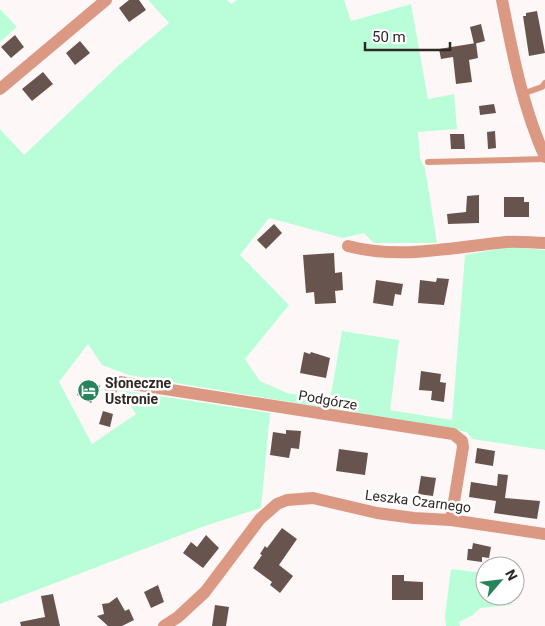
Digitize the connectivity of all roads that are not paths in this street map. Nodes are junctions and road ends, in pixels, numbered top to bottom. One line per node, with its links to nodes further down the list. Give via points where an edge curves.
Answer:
1 (106, 0): 4 (street)
2 (502, 0): 5 (street)
3 (545, 83): 5 (lane)
4 (0, 89)
5 (522, 94): 6 (street)
6 (545, 158): 7 (lane)
7 (428, 162)
8 (545, 244): 9 (street, via 508,241 407,251 368,251)
9 (348, 246)
10 (111, 390): 11 (street, Podgórze, via 115,383 120,382 453,434 462,441 463,448)
11 (452, 520): 12 (street, Leszka Czarnego); 13 (street, Leszka Czarnego, via 386,514 313,498 287,500 260,519 205,592)
12 (545, 534)
13 (164, 626)

